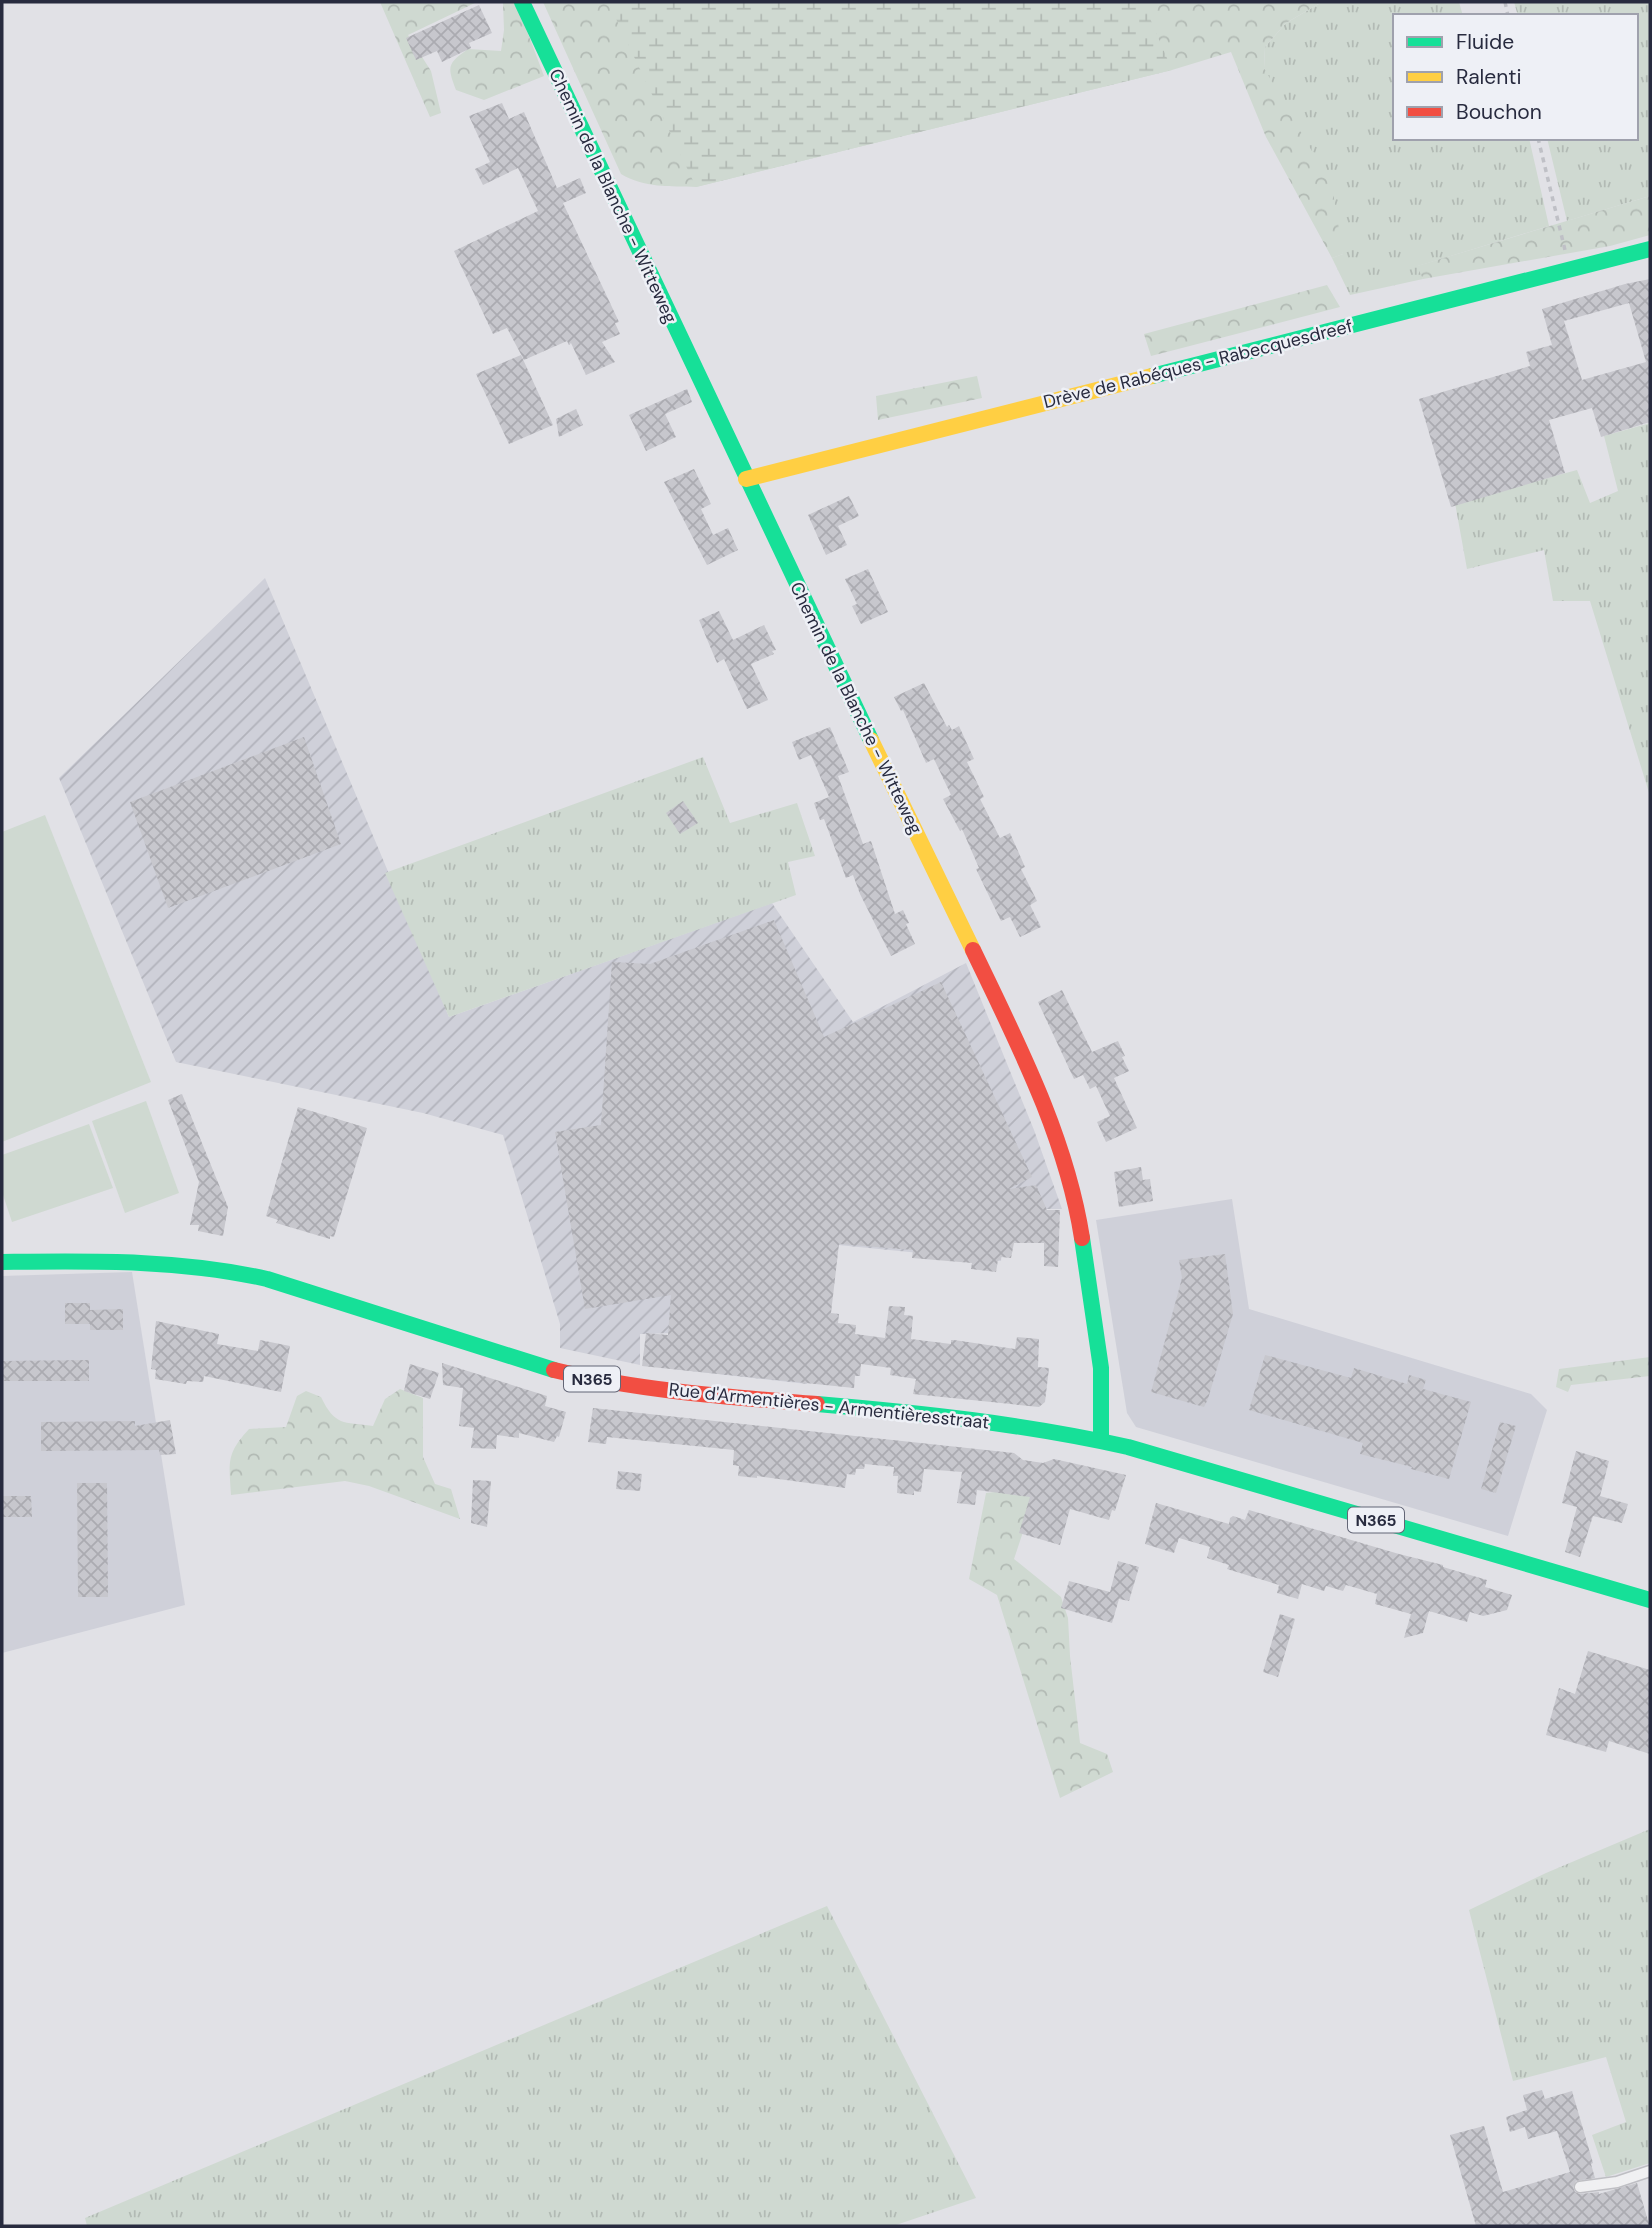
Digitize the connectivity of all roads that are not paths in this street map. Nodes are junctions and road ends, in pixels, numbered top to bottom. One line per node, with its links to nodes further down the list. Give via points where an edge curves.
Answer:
1 (522, 2): 3 (street, Chemin de la Blanche - Witteweg)
2 (1650, 249): 3 (street, Drève de Rabéques - Rabecquesdreef)
3 (746, 479): 5 (street, Chemin de la Blanche - Witteweg, via 1012,1032 1061,1147 1078,1211 1096,1330)
4 (2, 1262): 5 (street, Rue d'Armentières - Armentièresstraat / N365, via 137,1261 229,1269 586,1377 1038,1428)
5 (1101, 1440): 6 (street, Rue d'Armentières - Armentièresstraat / N365)
6 (1650, 1600)
7 (1650, 2171): 8 (lane)
8 (1580, 2187)

